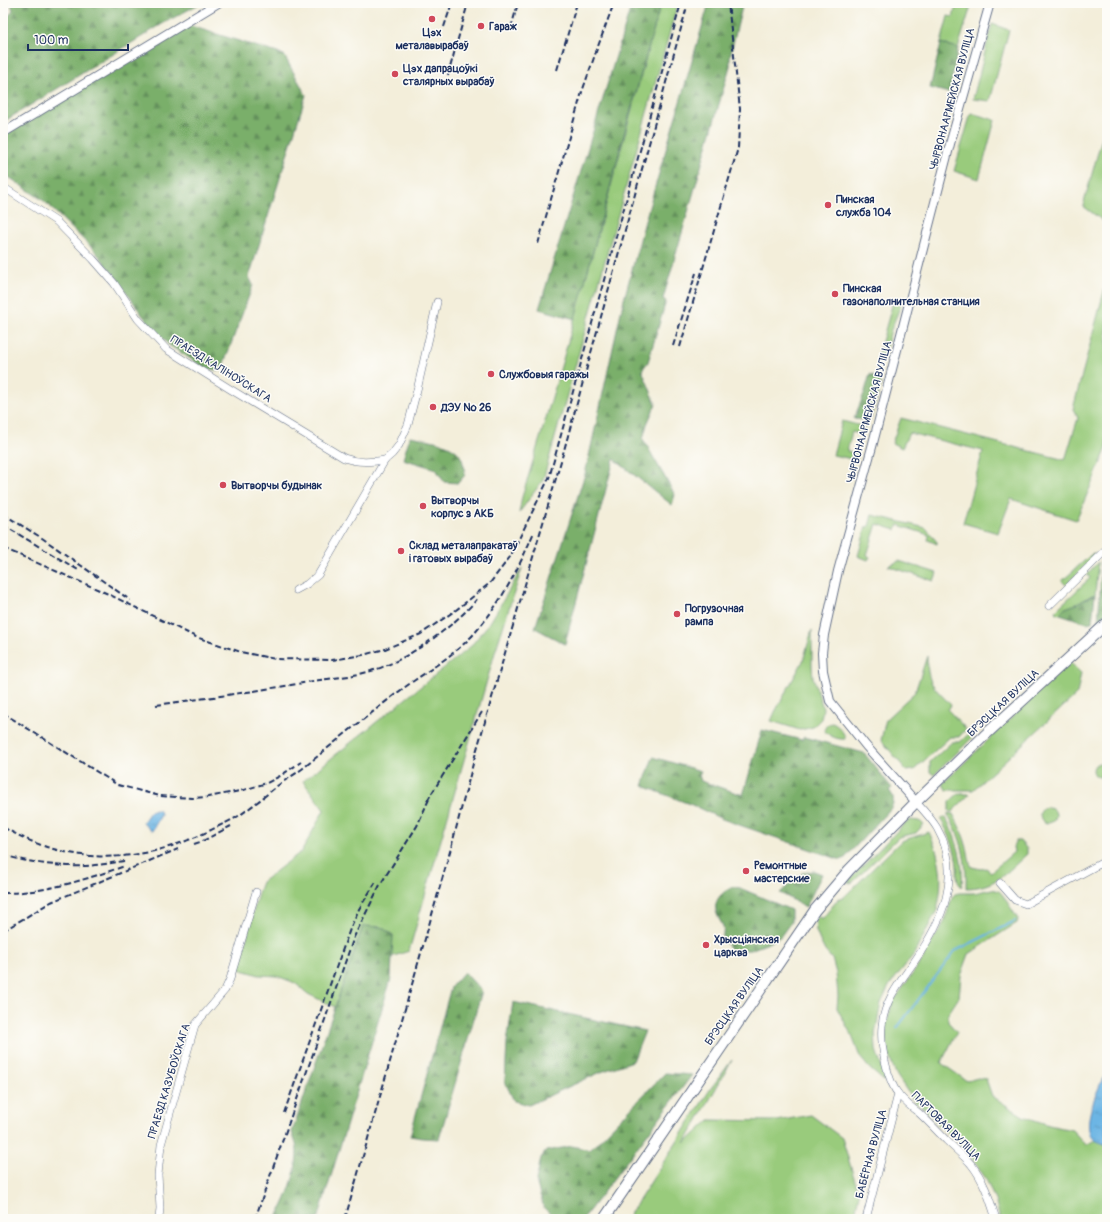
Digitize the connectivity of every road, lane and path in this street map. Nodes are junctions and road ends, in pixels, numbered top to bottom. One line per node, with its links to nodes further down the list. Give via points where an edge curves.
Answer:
1 (218, 3): 3 (street)
2 (990, 3): 11 (street, ЧЫРВОНААРМЕЙСКАЯ ВУЛІЦА, via 950,144 842,556 822,653 830,701)
3 (3, 133)
4 (3, 186): 6 (street, ПРАЕЗД КАЛІНОЎСКАГА, via 62,227 114,283 138,319 166,348 344,458 354,462)
5 (436, 302): 6 (street, via 408,425 399,445)
6 (385, 460): 8 (street, via 324,567 318,575)
7 (1107, 549): 9 (street)
8 (296, 590)
9 (1048, 606)
10 (1107, 623): 11 (main road, БРЭСЦКАЯ ВУЛІЦА)
11 (916, 802): 15 (street, via 932,820 944,844 949,867 949,883 947,898 937,924 886,1005 882,1026 882,1048); 17 (main road, БРЭСЦКАЯ ВУЛІЦА, via 849,870 815,910)
12 (1107, 860): 13 (street, via 1026,904 1015,900)
13 (1000, 883)
14 (256, 892): 16 (street, ПРАЕЗД КАЗУБОЎСКАГА, via 225,990 195,1025 161,1145 158,1175)
15 (898, 1094): 18 (street, БАБЁРНАЯ ВУЛІЦА); 19 (street, ПАРТОВАЯ ВУЛІЦА, via 971,1164 981,1180)
16 (159, 1219)
17 (604, 1219)
18 (866, 1219)
19 (996, 1219)

